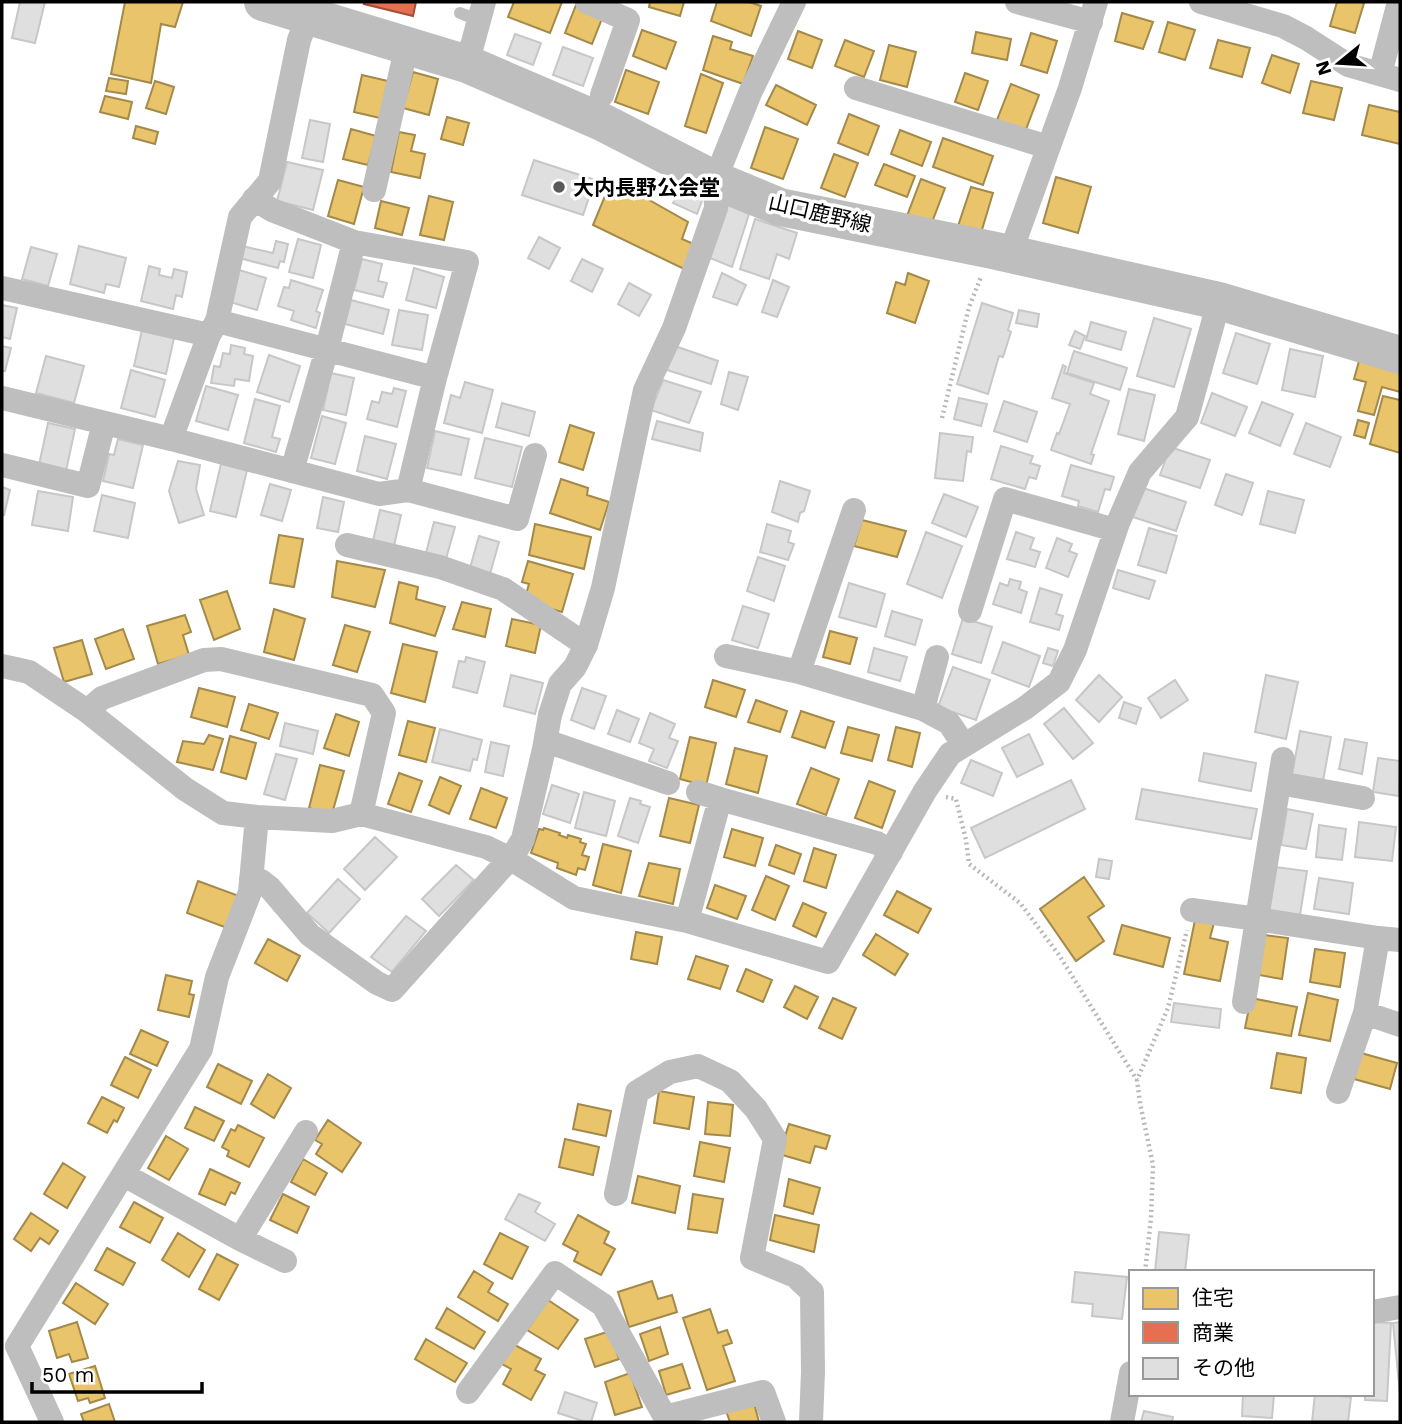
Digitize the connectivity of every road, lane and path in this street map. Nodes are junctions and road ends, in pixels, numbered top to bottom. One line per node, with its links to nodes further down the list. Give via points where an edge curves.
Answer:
1 (263, 2): 7 (main road, 山口鹿野線)
2 (587, 2): 14 (street, via 628,20)
3 (794, 2): 16 (street)
4 (1017, 2): 9 (street)
5 (1201, 2): 12 (street, via 1283,26 1348,65)
6 (1399, 2): 12 (street)
7 (312, 8): 10 (main road, 山口鹿野線); 18 (street, via 299,40 270,181)
8 (474, 12): 11 (street)
9 (1093, 12): 15 (street)
10 (407, 45): 11 (main road, 山口鹿野線); 17 (street)
11 (467, 64): 16 (main road, 山口鹿野線, via 602,122)
12 (1390, 77)
13 (856, 88): 15 (street)
14 (602, 95)
15 (1048, 147): 20 (street)
16 (715, 180): 20 (main road, 山口鹿野線, via 780,207); 39 (street, via 716,208 674,328 645,390 603,588)
17 (374, 190)
18 (254, 199): 19 (street); 23 (street, via 240,217)
19 (354, 242): 24 (street); 26 (street, via 467,262)
20 (1001, 252): 22 (main road, 山口鹿野線); 28 (path, via 969,307)
21 (2, 288): 23 (street)
22 (1219, 301): 25 (main road, 山口鹿野線); 36 (street, via 1186,417 1140,472)
23 (213, 328): 24 (street); 30 (street)
24 (327, 349): 26 (street); 33 (street)
25 (1400, 355)
26 (435, 378): 34 (street)
27 (2, 398): 29 (street)
28 (942, 418)
29 (104, 423): 30 (street); 32 (street, via 88,486)
30 (171, 439): 33 (street)
31 (535, 455): 34 (street, via 517,519)
32 (2, 465)
33 (292, 471): 34 (street, via 379,494)
34 (408, 490)
35 (853, 510): 43 (street)
36 (1115, 530): 38 (street, via 1005,499); 47 (street, via 1075,650 1059,682)
37 (347, 545): 39 (street, via 440,567 503,589)
38 (970, 611)
39 (586, 645): 46 (street, via 560,684)
40 (726, 656): 43 (street)
41 (937, 657): 44 (street)
42 (2, 666): 45 (street, via 29,672)
43 (799, 672): 44 (street)
44 (923, 709): 47 (street, via 949,723)
45 (88, 711): 51 (street, via 102,698 204,660 221,659 372,695 384,713); 52 (street, via 185,789 223,813)
46 (546, 741): 48 (street); 54 (street, via 523,839)
47 (964, 745): 49 (street, via 950,754)
48 (668, 783)
49 (925, 791): 53 (street); 63 (path, via 956,799 970,864 1020,903 1059,955)
50 (1363, 798): 57 (street, via 1281,771)
51 (361, 814): 52 (street, via 332,821); 54 (street, via 486,847)
52 (257, 817): 55 (street)
53 (891, 852): 58 (street, via 828,962); 58 (street, via 877,843 709,796)
54 (511, 859): 55 (street, via 392,990 310,935 270,888); 58 (street, via 574,898)
55 (251, 879): 66 (street, via 218,977 201,1049)
56 (1192, 910): 57 (street); 63 (path, via 1168,1008)
57 (1257, 919): 59 (street); 60 (street)
58 (687, 921)
59 (1389, 939): 61 (street)
60 (1244, 1002)
61 (1364, 1013): 62 (street); 64 (street)
62 (1400, 1025)
63 (1137, 1080): 70 (path, via 1153,1166)
64 (1338, 1092)
65 (306, 1132): 68 (street)
66 (124, 1175): 68 (street); 75 (street, via 17,1346)
67 (617, 1194): 77 (street, via 638,1092 670,1072 698,1066 730,1081 756,1109 775,1139 752,1258 795,1276 812,1292)
68 (240, 1239): 69 (street)
69 (285, 1261)
70 (1145, 1270)
71 (1400, 1307): 72 (street)
72 (1374, 1312)
73 (1129, 1384): 78 (street)
74 (468, 1392): 76 (street, via 555,1273 603,1305 665,1417 763,1392)
75 (52, 1422)
76 (774, 1422)
77 (811, 1422)
78 (1122, 1422)

